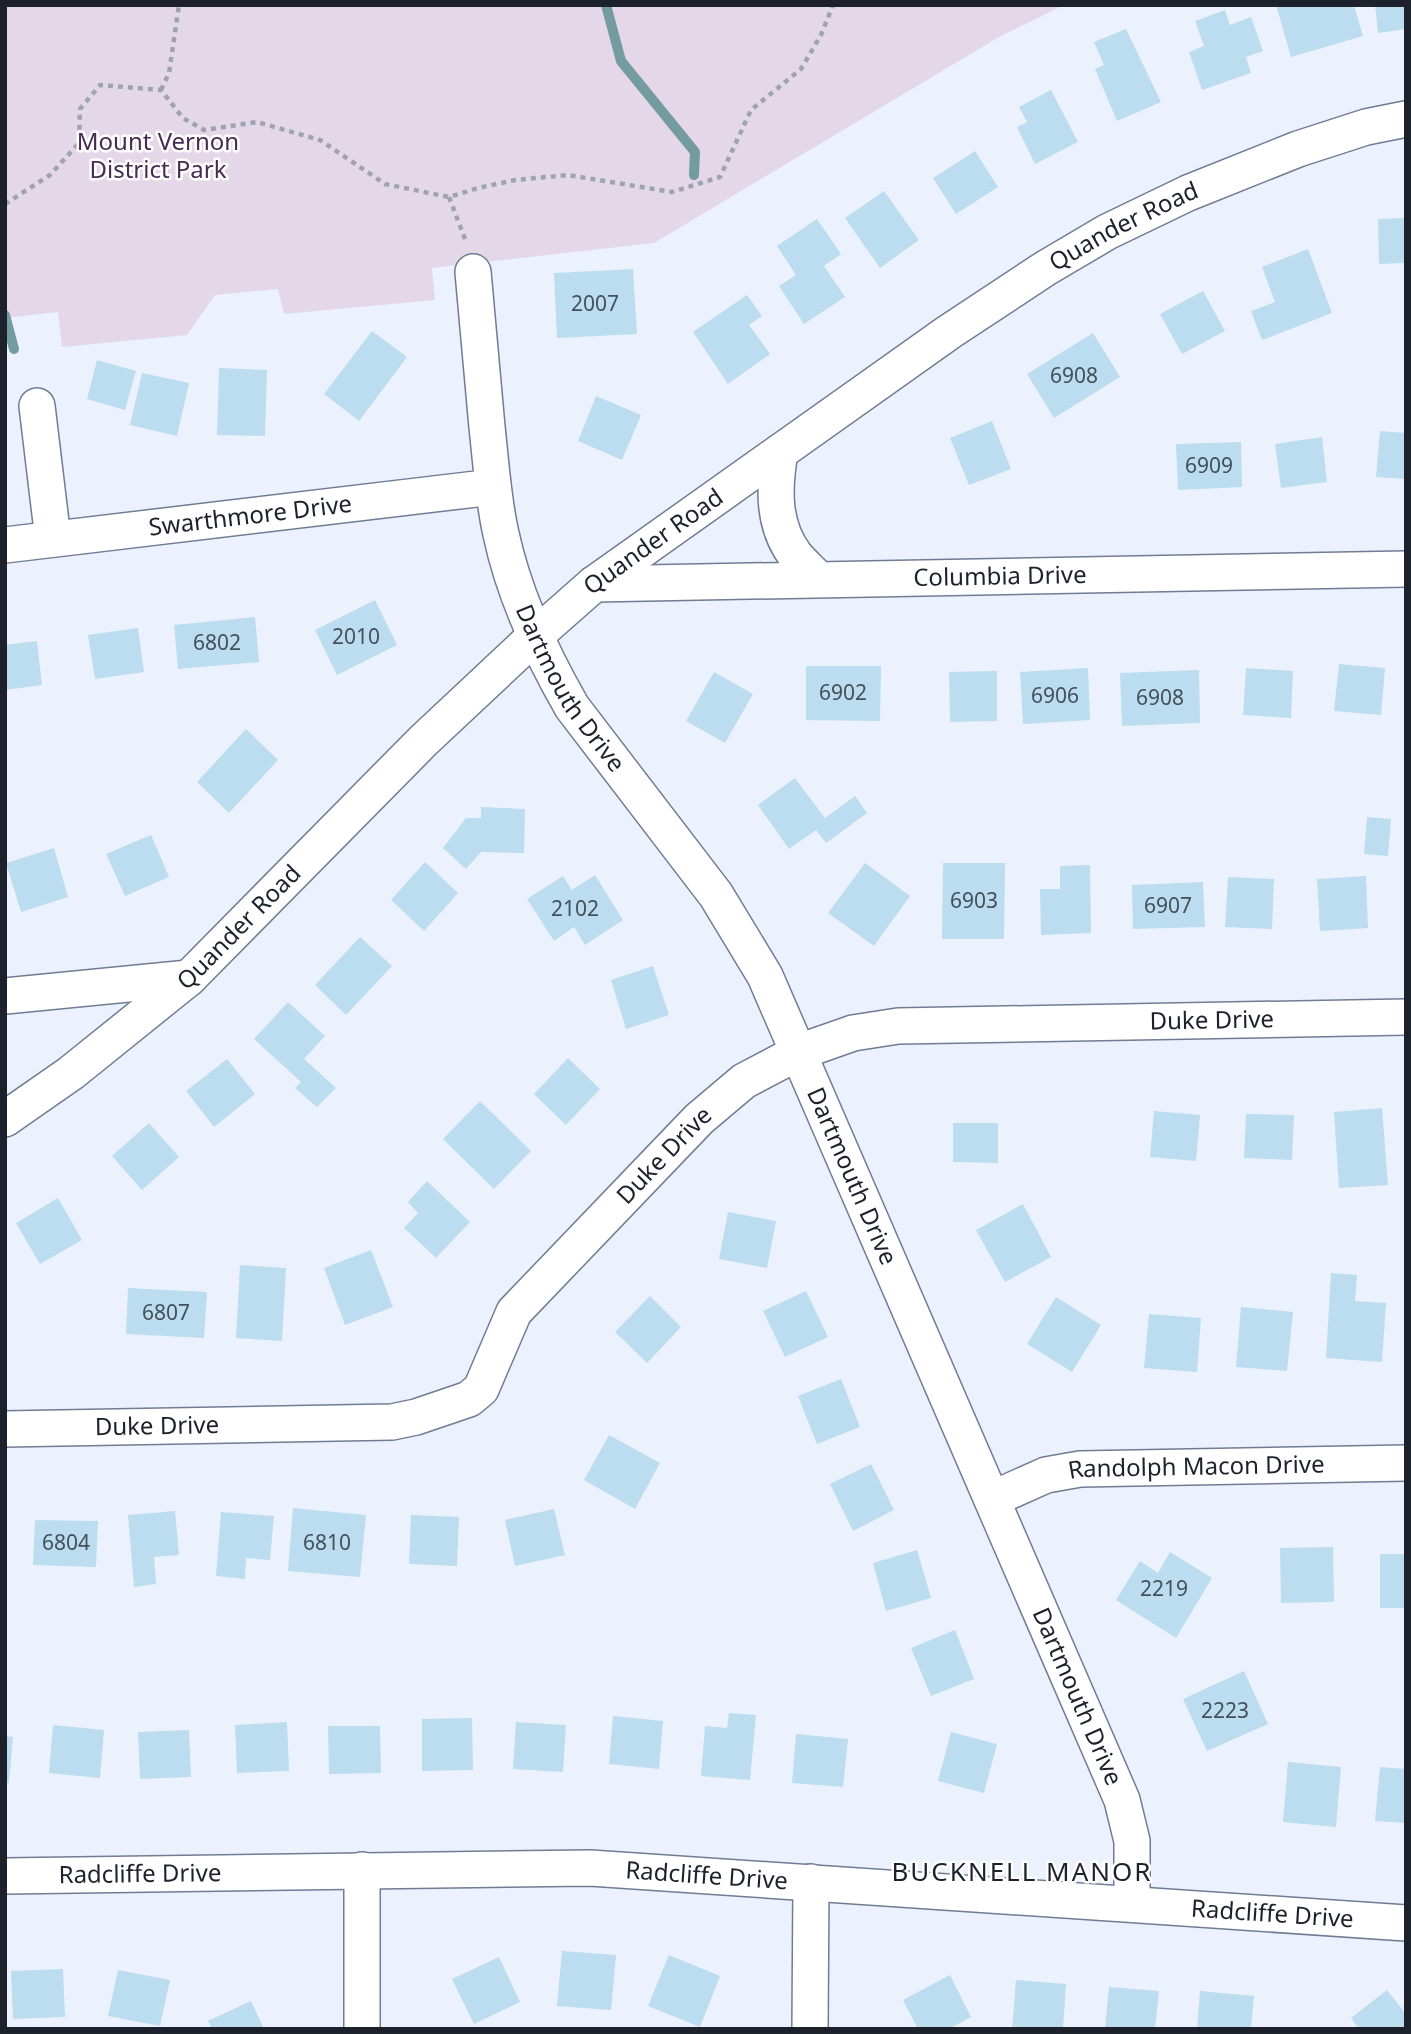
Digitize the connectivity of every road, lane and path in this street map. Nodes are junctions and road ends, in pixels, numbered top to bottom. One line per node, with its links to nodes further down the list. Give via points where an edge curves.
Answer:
1 (179, 5): 3 (path, via 169,73)
2 (833, 5): 5 (path, via 801,69 751,110 720,177 672,191 568,175 515,180)
3 (162, 90): 5 (path, via 183,118 204,130 257,122 320,140 385,184); 6 (path, via 100,85 80,109 79,143 50,175)
4 (1406, 119): 9 (street, Quander Road, via 1298,149 1188,192 1107,232 949,332)
5 (449, 197): 7 (path, via 463,230)
6 (5, 204)
7 (472, 272): 10 (street, Dartmouth Drive)
8 (37, 406): 11 (street)
9 (780, 452): 14 (street, via 775,503 783,534); 15 (street, Quander Road)
10 (493, 488): 11 (street, Swarthmore Drive); 16 (street, Dartmouth Drive, via 501,535)
11 (54, 539): 12 (street, Swarthmore Drive)
12 (5, 545)
13 (1406, 569): 14 (street, Columbia Drive)
14 (818, 579): 15 (street, Columbia Drive)
15 (594, 584): 16 (street, Quander Road)
16 (535, 636): 17 (street, Quander Road, via 423,741); 20 (street, Dartmouth Drive, via 572,707 716,895 765,976)
17 (189, 978): 18 (street); 21 (street, Quander Road, via 71,1073)
18 (5, 996)
19 (1406, 1017): 20 (street, Duke Drive, via 898,1026 853,1033)
20 (799, 1052): 22 (street, Duke Drive, via 744,1082 699,1119 514,1312 481,1389 469,1399 392,1422); 24 (street, Dartmouth Drive)
21 (5, 1119)
22 (5, 1429)
23 (1406, 1463): 24 (street, Randolph Macon Drive, via 1080,1469 1046,1475)
24 (992, 1499): 28 (street, Dartmouth Drive, via 1122,1800 1132,1841)
25 (362, 1870): 26 (street, Radcliffe Drive); 27 (street, Radcliffe Drive, via 590,1868); 30 (street)
26 (5, 1876)
27 (811, 1882): 28 (street, Radcliffe Drive); 31 (street)
28 (1132, 1904): 29 (street, Radcliffe Drive)
29 (1406, 1923)
30 (362, 2029)
31 (810, 2029)

